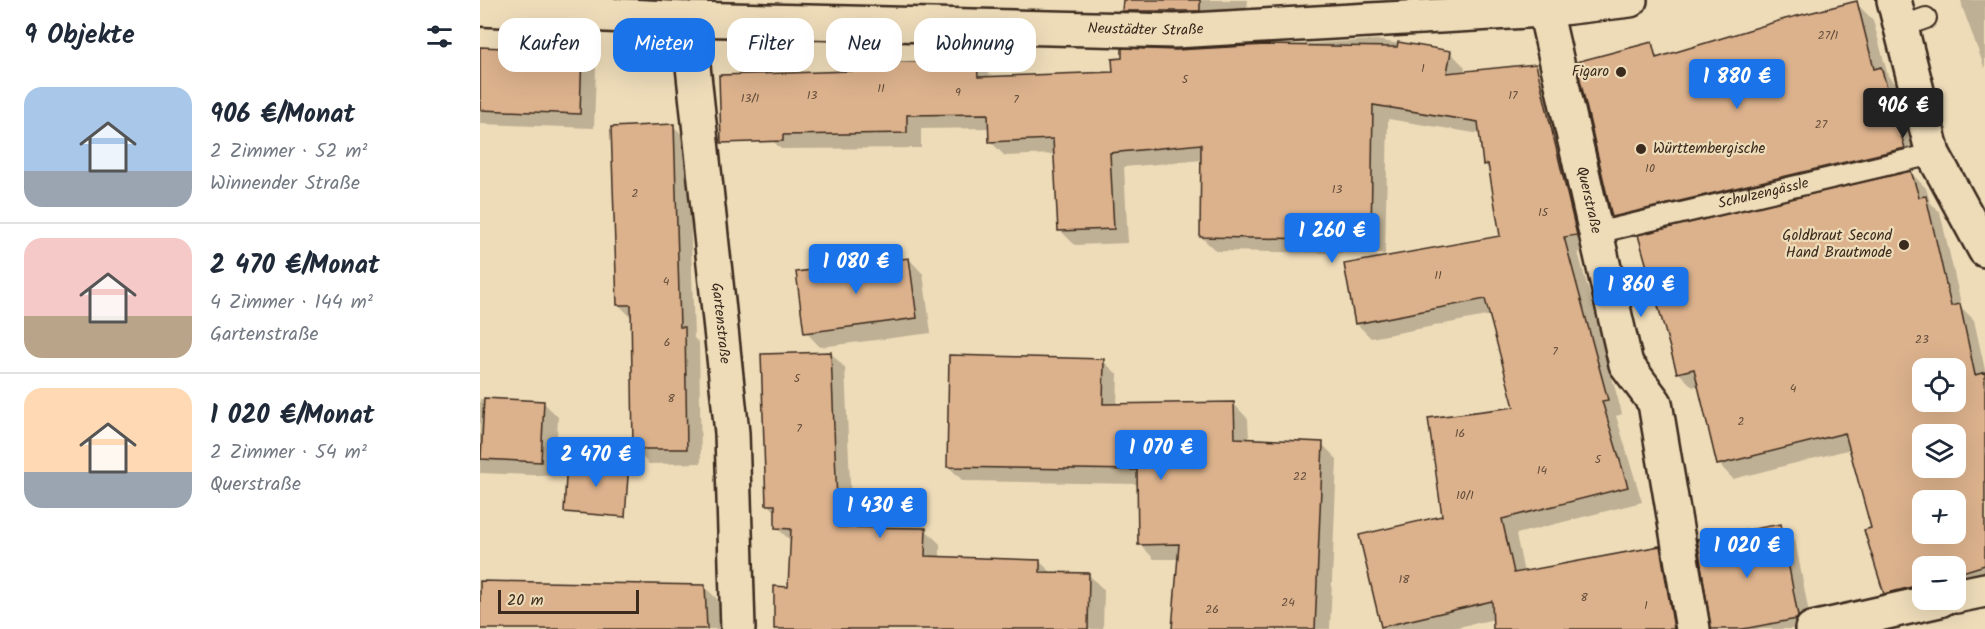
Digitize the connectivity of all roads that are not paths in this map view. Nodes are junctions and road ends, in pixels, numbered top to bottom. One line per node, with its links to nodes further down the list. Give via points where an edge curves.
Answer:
1 (1630, 0): 3 (street, Neustädter Straße)
2 (480, 9): 5 (street, Neustädter Straße)
3 (1545, 10): 6 (street, Neustädter Straße, via 1175,31); 9 (street, Querstraße)
4 (1907, 15): 8 (street)
5 (667, 18)
6 (715, 20)
7 (694, 72): 14 (street, Gartenstraße, via 732,433)
8 (1934, 154): 9 (lane, Schulzengässle); 10 (street)
9 (1596, 233): 15 (street, Querstraße, via 1626,364 1655,403)
10 (1985, 250)
11 (1985, 590): 12 (street)
12 (1966, 594)
13 (1912, 606): 16 (street)
14 (738, 629)
15 (1693, 629)
16 (1812, 629)

